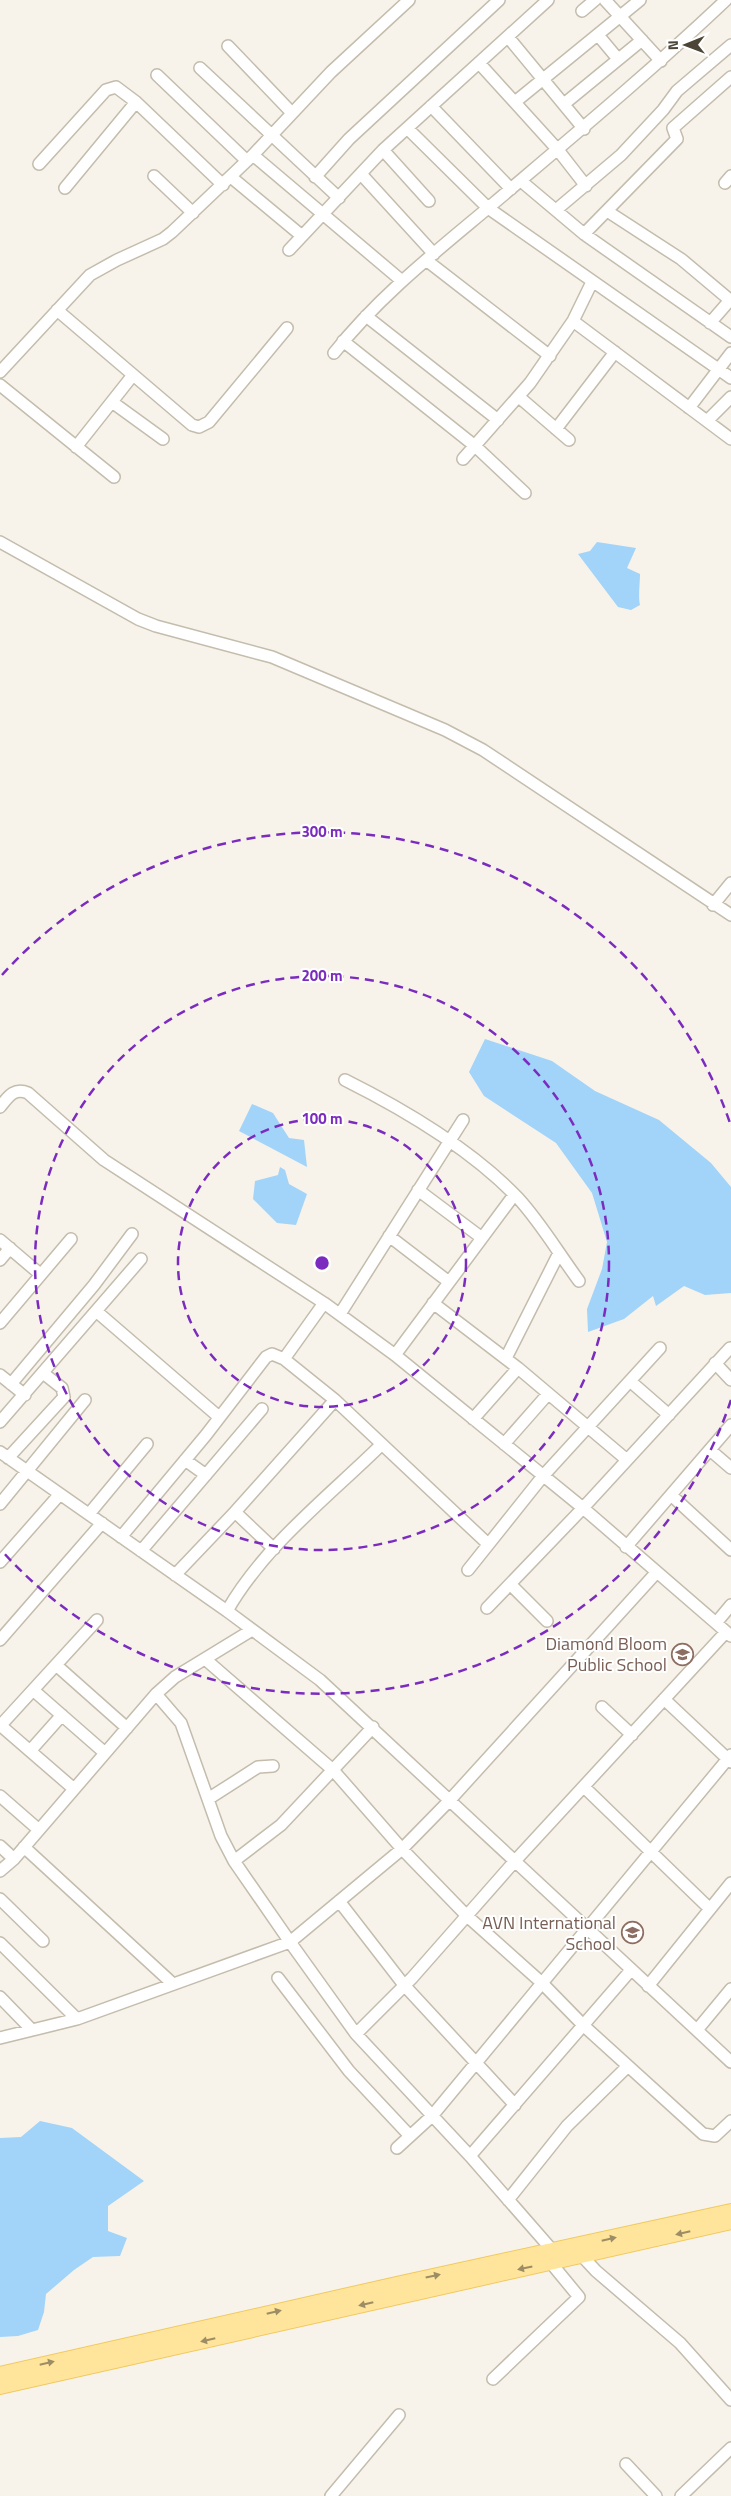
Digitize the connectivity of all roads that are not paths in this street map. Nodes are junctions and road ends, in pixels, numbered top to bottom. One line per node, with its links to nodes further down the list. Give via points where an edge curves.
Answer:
1 (409, 0): 26 (street)
2 (499, 0): 36 (street, via 349,138)
3 (548, 0): 11 (street)
4 (595, 0): 8 (street)
5 (605, 0): 9 (street)
6 (640, 0): 9 (street)
7 (726, 0): 16 (street)
8 (582, 11)
9 (620, 17): 10 (street); 12 (street)
10 (598, 35): 15 (street); 21 (street)
11 (508, 37): 17 (street); 21 (street)
12 (642, 40): 15 (street); 16 (street)
13 (731, 45): 39 (street, via 677,91 621,155)
14 (228, 46): 26 (street)
15 (618, 59): 24 (street)
16 (661, 61): 28 (street)
17 (479, 63): 23 (street); 25 (street)
18 (200, 68): 29 (street)
19 (157, 75): 32 (street)
20 (731, 77): 46 (street, via 674,128 677,139)
21 (543, 79): 23 (street); 24 (street)
22 (136, 102): 33 (street, via 116,87 106,90); 37 (street); 40 (street)
23 (515, 102): 31 (street)
24 (564, 104): 28 (street)
25 (431, 106): 27 (street); 41 (street)
26 (292, 113): 29 (street)
27 (407, 128): 30 (street); 44 (street)
28 (584, 129): 31 (street)
29 (271, 136): 32 (street); 36 (street)
30 (383, 150): 34 (street); 43 (street)
31 (558, 150): 38 (street); 39 (street)
32 (250, 158): 37 (street); 48 (street)
33 (39, 164)
34 (361, 174): 42 (street); 52 (street)
35 (154, 176): 47 (street)
36 (316, 177): 42 (street)
37 (227, 181): 47 (street); 50 (street)
38 (521, 181): 41 (street); 45 (street)
39 (586, 186): 45 (street)
40 (65, 188)
41 (512, 188): 44 (street)
42 (339, 198): 48 (street)
43 (429, 201)
44 (488, 208): 52 (street); 54 (street)
45 (556, 210): 49 (street)
46 (607, 211): 49 (street); 55 (street, via 681,259)
47 (193, 213): 56 (street, via 163,239 90,275)
48 (324, 215): 50 (street); 53 (street)
49 (584, 234): 59 (street)
50 (302, 236): 51 (street)
51 (289, 250)
52 (430, 257): 53 (street); 66 (street)
53 (402, 281): 57 (street)
54 (592, 282): 58 (street); 67 (street)
55 (730, 301): 59 (street)
56 (57, 310): 68 (street); 69 (street)
57 (366, 316): 62 (street); 76 (street)
58 (573, 321): 63 (street); 66 (street)
59 (710, 323): 61 (street)
60 (287, 328): 69 (street, via 205,426 192,425)
61 (731, 338)
62 (343, 341): 64 (street); 83 (street)
63 (615, 352): 75 (street); 78 (street)
64 (334, 353)
65 (731, 353): 67 (street)
66 (550, 356): 72 (street)
67 (719, 369): 70 (street); 75 (street)
68 (0, 372)
69 (133, 375): 74 (street)
70 (731, 378)
71 (0, 385): 82 (street)
72 (519, 396): 76 (street); 78 (street)
73 (731, 397): 77 (street)
74 (112, 402): 79 (street); 82 (street)
75 (689, 408): 77 (street)
76 (498, 420): 83 (street)
77 (707, 421): 80 (street)
78 (556, 429): 81 (street)
79 (163, 439)
80 (731, 439)
81 (569, 440)
82 (76, 446): 85 (street)
83 (475, 446): 84 (street); 86 (street)
84 (463, 459)
85 (114, 478)
86 (525, 493)
87 (0, 542): 89 (street, via 138,619 272,657 445,730 483,750)
88 (731, 883): 89 (street)
89 (714, 905): 90 (street)
90 (731, 915)
91 (345, 1080): 94 (street)
92 (0, 1107): 109 (street, via 14,1092 28,1093 104,1160)
93 (463, 1120): 94 (street)
94 (449, 1140): 95 (street); 96 (street)
95 (418, 1190): 98 (street); 100 (street)
96 (514, 1195): 100 (street); 103 (street)
97 (132, 1234): 125 (street)
98 (389, 1236): 108 (street); 112 (street)
99 (71, 1238): 106 (street)
100 (482, 1238): 108 (street)
101 (0, 1240): 102 (street)
102 (10, 1248): 105 (street); 106 (street)
103 (559, 1253): 107 (street); 118 (street)
104 (141, 1259): 111 (street)
105 (0, 1260)
106 (40, 1274): 113 (street)
107 (579, 1281)
108 (449, 1282): 110 (street)
109 (324, 1303): 112 (street); 117 (street)
110 (433, 1303): 116 (street); 118 (street)
111 (96, 1311): 121 (street); 132 (street)
112 (340, 1314): 116 (street)
113 (0, 1323)
114 (660, 1348): 124 (street)
115 (730, 1348): 119 (street)
116 (395, 1355): 133 (street)
117 (284, 1358): 129 (street); 132 (street, via 272,1354 266,1357)
118 (506, 1358): 120 (street)
119 (716, 1363): 123 (street); 131 (street)
120 (518, 1368): 126 (street); 133 (street)
121 (43, 1373): 127 (street); 141 (street, via 62,1388 64,1398)
122 (0, 1375): 125 (street)
123 (731, 1380)
124 (630, 1381): 131 (street); 136 (street)
125 (11, 1384): 127 (street)
126 (548, 1394): 136 (street); 138 (street)
127 (24, 1395): 134 (street)
128 (85, 1400): 145 (street)
129 (335, 1400): 139 (street); 152 (street)
130 (262, 1409): 146 (street)
131 (668, 1415): 143 (street)
132 (219, 1417): 142 (street)
133 (473, 1419): 138 (street)
134 (0, 1422)
135 (731, 1425): 140 (street)
136 (588, 1426): 143 (street); 147 (street)
137 (147, 1444): 153 (street)
138 (504, 1444): 147 (street)
139 (381, 1445): 156 (street); 158 (street)
140 (710, 1450): 144 (street); 149 (street)
141 (4, 1455): 145 (street)
142 (185, 1460): 146 (street); 155 (street)
143 (628, 1460): 151 (street)
144 (731, 1468)
145 (28, 1472): 148 (street); 150 (street)
146 (206, 1476): 160 (street)
147 (543, 1476): 151 (street); 156 (street)
148 (60, 1494): 153 (street); 161 (street)
149 (671, 1496): 157 (street); 159 (street)
150 (0, 1504)
151 (583, 1508): 157 (street); 165 (street)
152 (235, 1512): 158 (street); 164 (street)
153 (89, 1514): 154 (street)
154 (102, 1523): 155 (street); 174 (street)
155 (121, 1537): 160 (street)
156 (488, 1544): 162 (street)
157 (626, 1547): 163 (street)
158 (274, 1549): 168 (street, via 238,1590)
159 (731, 1550)
160 (141, 1552): 164 (street)
161 (0, 1562)
162 (468, 1570)
163 (656, 1573): 171 (street); 195 (street)
164 (175, 1575): 168 (street)
165 (510, 1584): 167 (street); 170 (street)
166 (731, 1605): 171 (street)
167 (487, 1608)
168 (227, 1611): 172 (street)
169 (97, 1620): 176 (street)
170 (548, 1621)
171 (716, 1623): 173 (street)
172 (252, 1630): 175 (street); 183 (street, via 292,1657)
173 (728, 1634): 179 (street)
174 (0, 1640)
175 (205, 1659): 178 (street, via 175,1677); 190 (street)
176 (56, 1665): 177 (street); 184 (street)
177 (33, 1690): 181 (street); 182 (street)
178 (156, 1694): 184 (street); 194 (street, via 181,1724)
179 (664, 1700): 185 (street); 188 (street)
180 (602, 1707): 185 (street)
181 (62, 1715): 186 (street); 187 (street)
182 (0, 1726): 186 (street)
183 (373, 1727): 190 (street); 195 (street)
184 (127, 1728): 187 (street)
185 (632, 1735): 191 (street)
186 (30, 1750): 192 (street)
187 (105, 1753): 192 (street)
188 (730, 1759): 200 (street)
189 (273, 1766): 194 (street, via 258,1767)
190 (333, 1770): 199 (street); 202 (street, via 281,1825)
191 (584, 1787): 200 (street); 203 (street)
192 (74, 1789): 196 (street)
193 (0, 1796): 196 (street)
194 (208, 1799): 202 (street)
195 (449, 1801): 199 (street); 203 (street)
196 (38, 1830): 198 (street)
197 (0, 1846): 201 (street)
198 (24, 1847): 201 (street); 217 (street)
199 (402, 1849): 207 (street); 209 (street)
200 (651, 1852): 208 (street); 210 (street)
201 (14, 1859): 204 (street)
202 (234, 1861): 212 (street)
203 (514, 1862): 209 (street); 210 (street)
204 (0, 1871)
205 (731, 1883): 208 (street)
206 (0, 1899): 211 (street)
207 (339, 1901): 212 (street); 218 (street)
208 (710, 1909): 219 (street)
209 (467, 1916): 216 (street); 218 (street)
210 (587, 1929): 214 (street); 216 (street)
211 (43, 1941)
212 (290, 1942): 217 (street); 226 (street)
213 (0, 1943): 222 (street)
214 (631, 1970): 219 (street); 223 (street)
215 (278, 1978): 234 (street, via 349,2071)
216 (542, 1983): 223 (street); 229 (street)
217 (173, 1984): 222 (street)
218 (404, 1985): 226 (street); 229 (street)
219 (648, 1986): 225 (street)
220 (731, 1989): 225 (street)
221 (0, 1997): 224 (street)
222 (77, 2019): 224 (street)
223 (584, 2026): 230 (street); 231 (street)
224 (32, 2030): 227 (street)
225 (697, 2030): 228 (street)
226 (356, 2034): 232 (street)
227 (0, 2038)
228 (731, 2062)
229 (474, 2064): 231 (street); 232 (street)
230 (628, 2066): 233 (street, via 703,2134 715,2136); 237 (street, via 567,2126)
231 (515, 2105): 236 (street)
232 (432, 2116): 234 (street); 236 (street)
233 (731, 2121)
234 (410, 2136): 235 (street)
235 (397, 2148)
236 (470, 2156): 237 (street)
237 (508, 2200): 240 (street)
238 (729, 2217): 239 (main road)
239 (582, 2251): 240 (main road); 245 (street, via 596,2271 680,2343)
240 (556, 2256): 241 (main road); 243 (street, via 578,2297)
241 (236, 2327): 242 (main road, one-way to 241); 244 (main road, one-way to 244)
242 (0, 2374)
243 (493, 2379)
244 (0, 2387)
245 (731, 2400)
246 (399, 2415): 249 (street)
247 (731, 2448): 251 (street)
248 (626, 2464): 250 (street)
249 (331, 2496)
250 (656, 2496)
251 (681, 2496)

